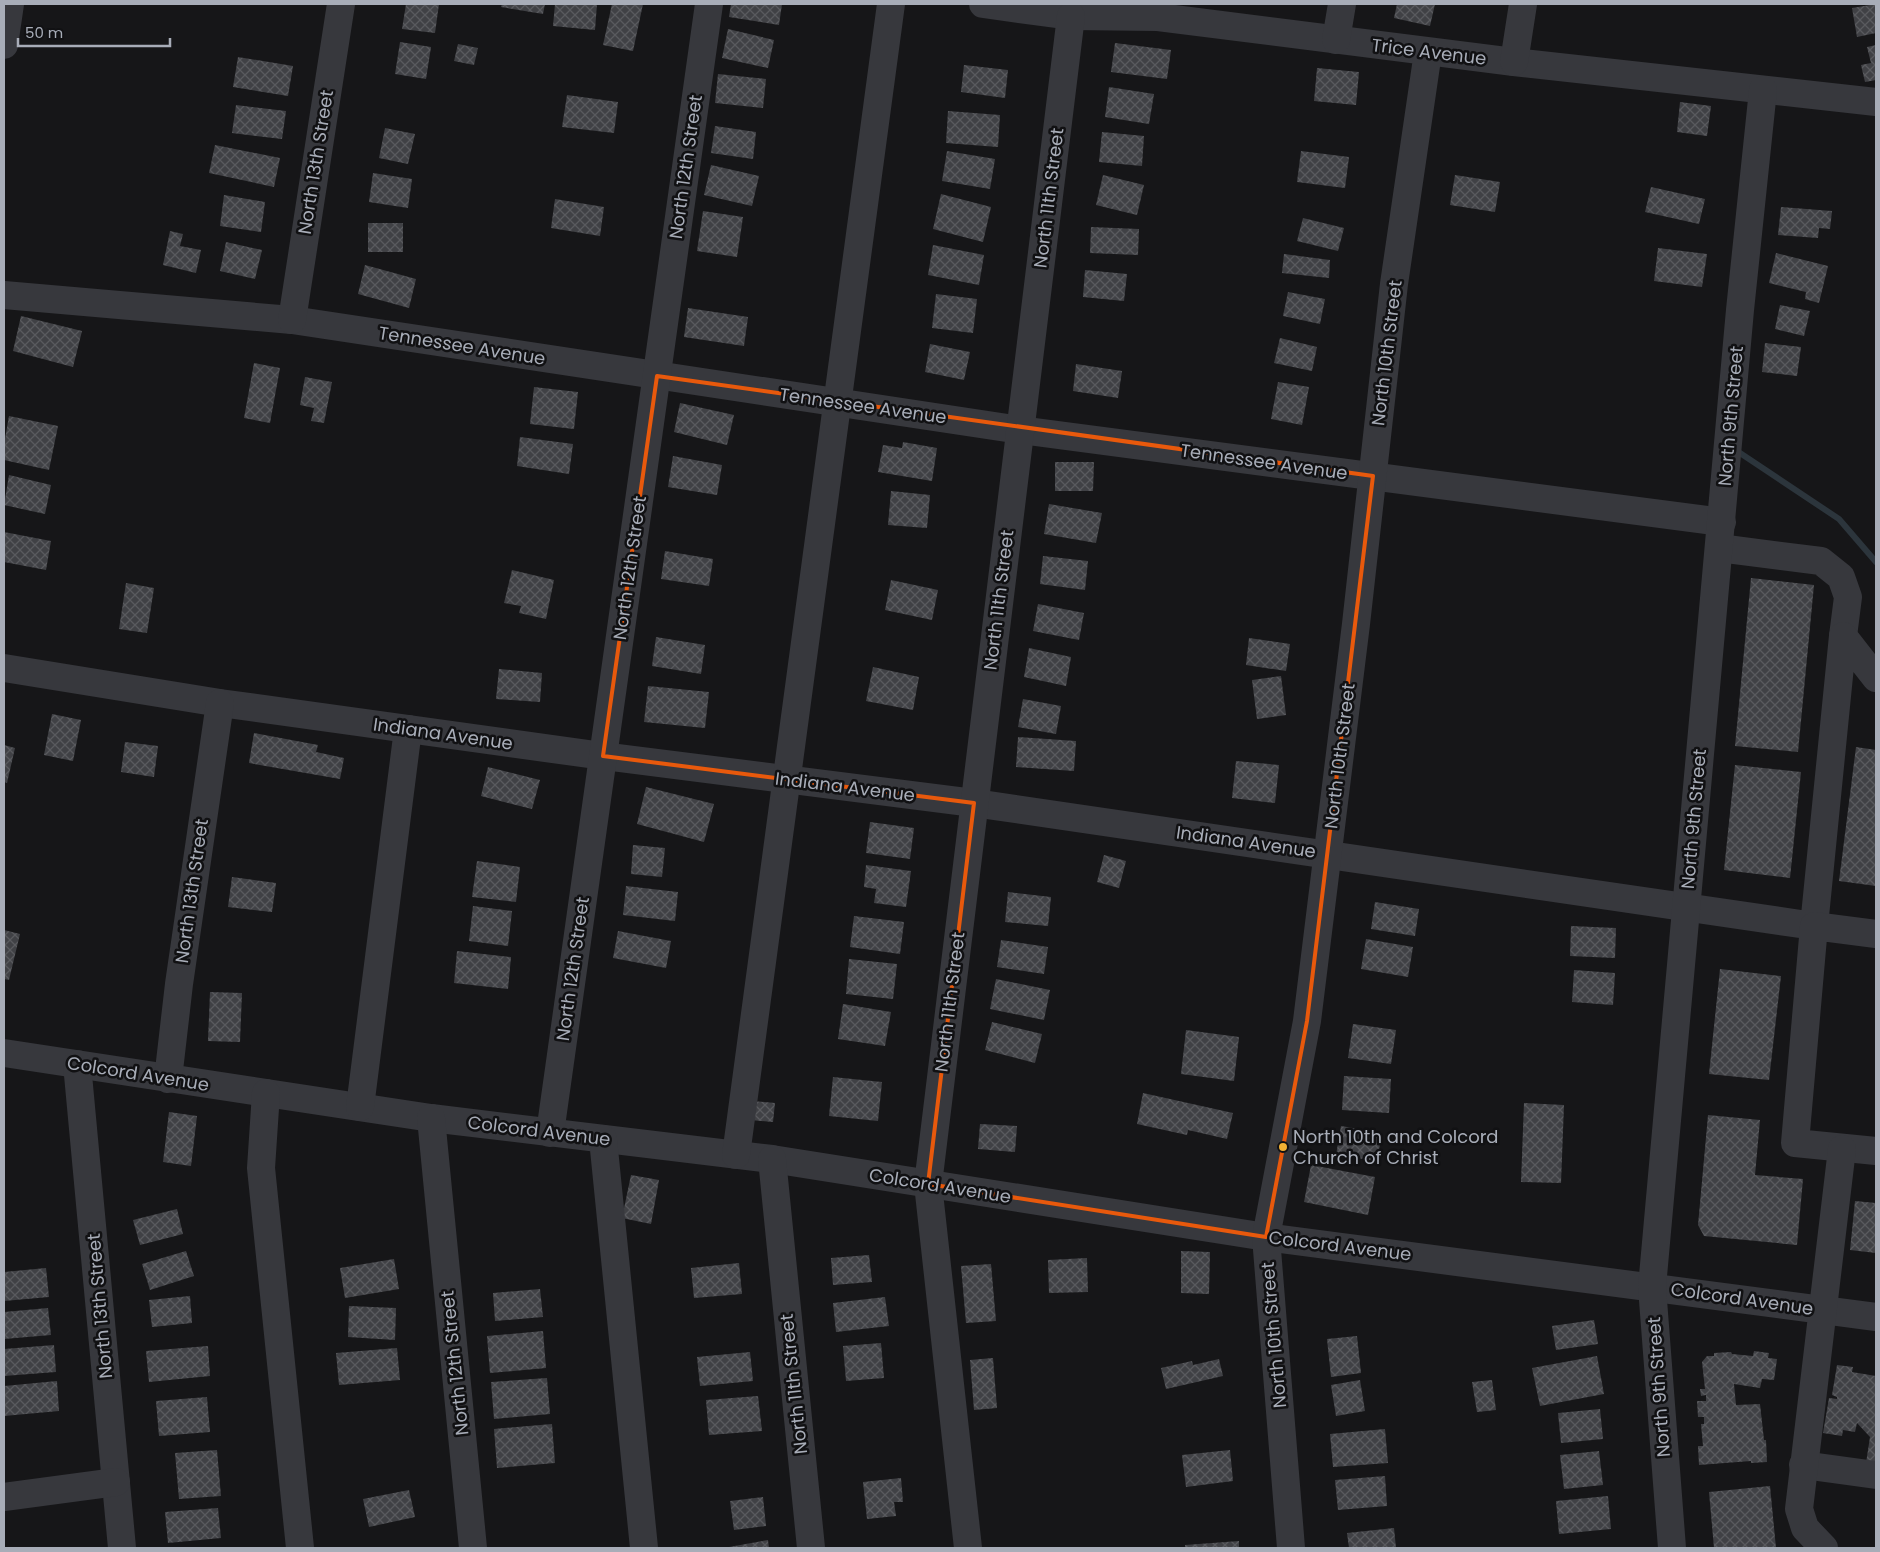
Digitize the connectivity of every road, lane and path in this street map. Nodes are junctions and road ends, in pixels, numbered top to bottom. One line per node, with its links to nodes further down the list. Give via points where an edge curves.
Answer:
1 (10, 4): 11 (street)
2 (340, 4): 17 (street, North 13th Street)
3 (709, 4): 18 (street, North 12th Street)
4 (891, 4): 19 (street)
5 (983, 4): 9 (street, Trice Avenue)
6 (1342, 4): 10 (street)
7 (1523, 4): 13 (street)
8 (1159, 10): 9 (street, Trice Avenue); 10 (street, Trice Avenue)
9 (1071, 16): 20 (street, North 11th Street)
10 (1336, 40): 12 (street, Trice Avenue)
11 (4, 44)
12 (1428, 52): 13 (street, Trice Avenue); 21 (street, North 10th Street, via 1394,284)
13 (1514, 62): 14 (street, Trice Avenue)
14 (1763, 90): 15 (street, Trice Avenue); 22 (street, North 9th Street)
15 (1876, 102)
16 (4, 295): 17 (street, Tennessee Avenue)
17 (292, 320): 18 (street, Tennessee Avenue)
18 (657, 376): 19 (street, Tennessee Avenue); 28 (street, North 12th Street)
19 (836, 402): 20 (street, Tennessee Avenue); 29 (street)
20 (1020, 430): 21 (street, Tennessee Avenue); 30 (street, North 11th Street)
21 (1372, 476): 22 (street, Tennessee Avenue); 31 (street, North 10th Street)
22 (1720, 535): 23 (street, Tennessee Avenue, via 1821,561 1841,577 1848,597); 32 (street, North 9th Street)
23 (1843, 636): 25 (street); 33 (street, Tennessee Avenue)
24 (4, 668): 26 (street, Indiana Avenue)
25 (1876, 678)
26 (220, 703): 27 (street, Indiana Avenue); 37 (street, North 13th Street)
27 (408, 729): 28 (street, Indiana Avenue); 39 (street)
28 (603, 756): 29 (street, Indiana Avenue); 41 (street, North 12th Street)
29 (788, 780): 30 (street, Indiana Avenue); 45 (street)
30 (974, 803): 31 (street, Indiana Avenue); 47 (street, North 11th Street)
31 (1327, 854): 32 (street, Indiana Avenue); 48 (street, North 10th Street, via 1307,1021)
32 (1686, 907): 33 (street, Indiana Avenue); 49 (street, North 9th Street)
33 (1814, 926): 34 (street, Indiana Avenue); 43 (street, Tennessee Avenue, via 1795,1143)
34 (1876, 934)
35 (4, 1053): 36 (street, Colcord Avenue)
36 (77, 1064): 37 (street, Colcord Avenue); 54 (street, North 13th Street)
37 (168, 1079): 38 (street, Colcord Avenue)
38 (266, 1094): 39 (street, Colcord Avenue); 57 (street, via 261,1168)
39 (360, 1107): 40 (street, Colcord Avenue)
40 (431, 1118): 41 (street, Colcord Avenue); 58 (street, North 12th Street)
41 (550, 1133): 42 (street, Colcord Avenue)
42 (603, 1139): 45 (street, Colcord Avenue); 59 (street)
43 (1842, 1148): 44 (street); 50 (street)
44 (1876, 1151)
45 (736, 1155): 46 (street, Colcord Avenue)
46 (772, 1159): 47 (street, Colcord Avenue); 60 (street, North 11th Street)
47 (928, 1184): 48 (street, Colcord Avenue); 61 (street, North 11th Street)
48 (1266, 1237): 49 (street, Colcord Avenue); 62 (street, North 10th Street)
49 (1652, 1287): 50 (street, Colcord Avenue); 63 (street, North 9th Street)
50 (1822, 1310): 51 (street, Colcord Avenue); 52 (street)
51 (1876, 1317)
52 (1803, 1465): 53 (street); 64 (street, via 1799,1509 1805,1528)
53 (1876, 1475)
54 (116, 1482): 55 (street); 56 (street, North 13th Street)
55 (4, 1498)
56 (122, 1548)
57 (300, 1548)
58 (473, 1548)
59 (644, 1548)
60 (810, 1548)
61 (968, 1548)
62 (1292, 1548)
63 (1672, 1548)
64 (1824, 1548)

